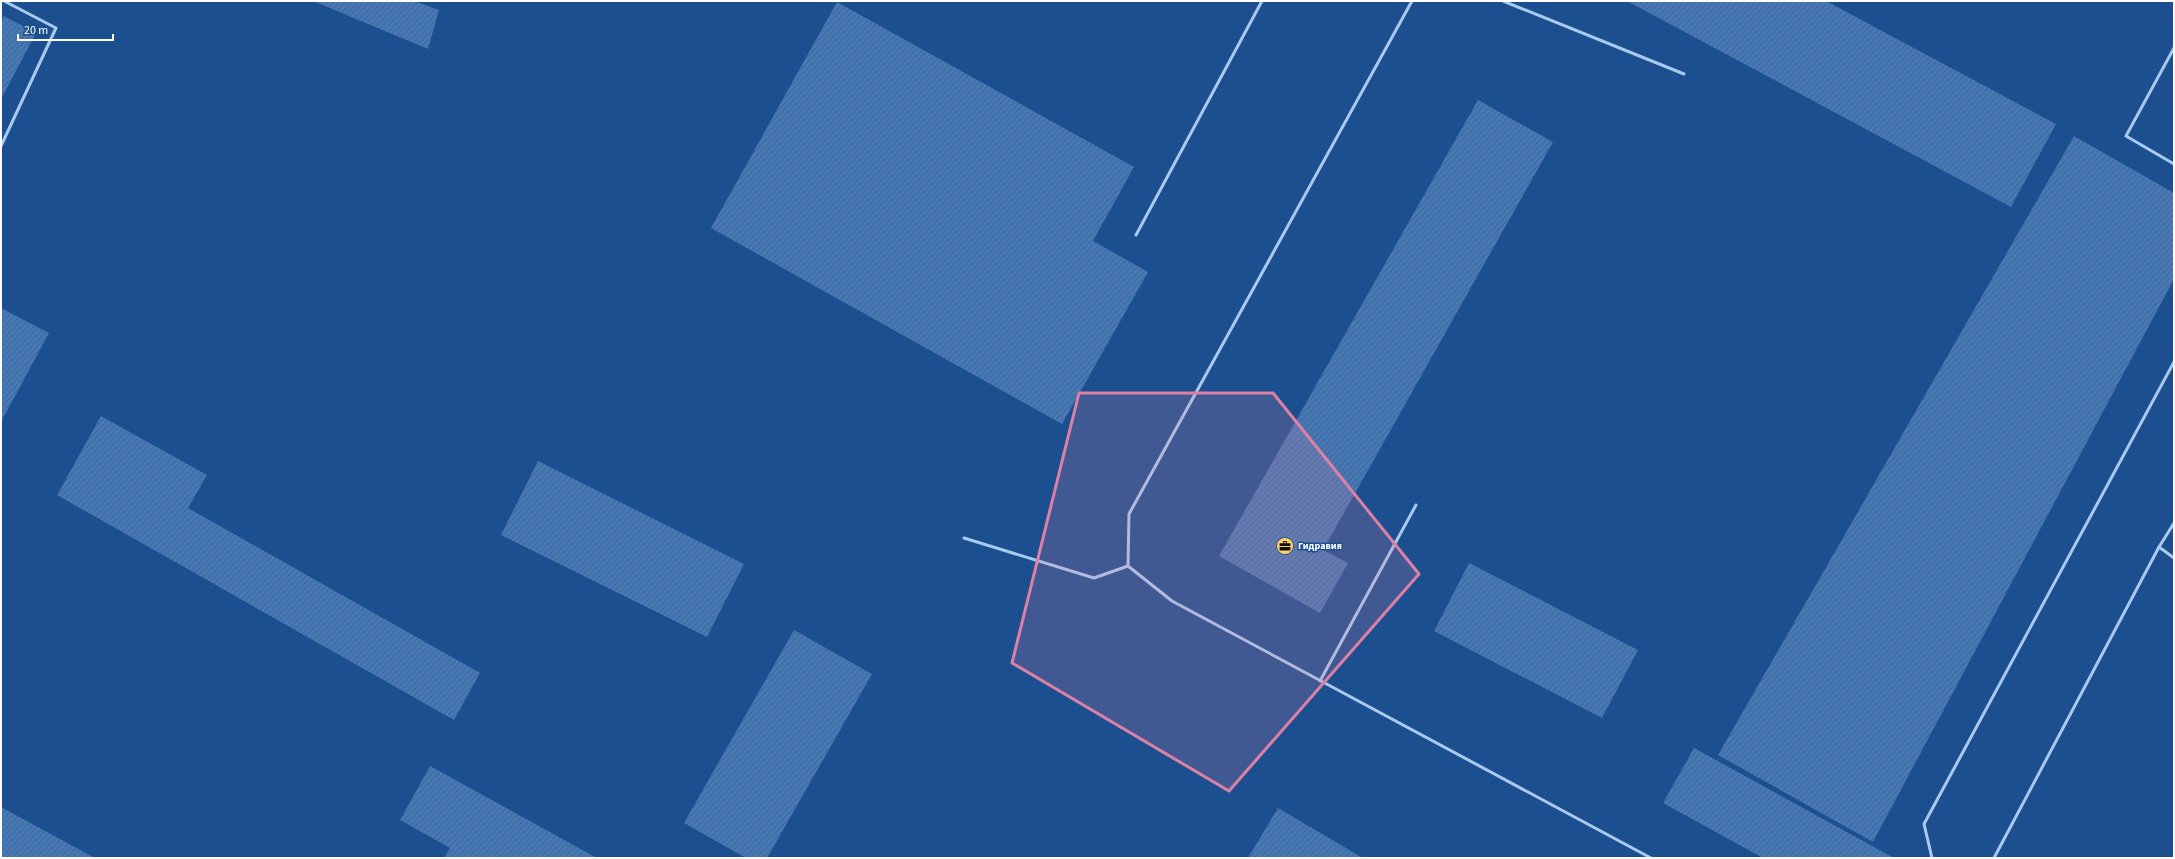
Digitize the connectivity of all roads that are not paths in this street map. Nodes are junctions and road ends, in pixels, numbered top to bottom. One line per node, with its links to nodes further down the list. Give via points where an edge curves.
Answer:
1 (4, 1): 7 (lane, via 56,28)
2 (1262, 1): 9 (lane)
3 (1412, 1): 16 (lane, via 1129,514)
4 (1503, 1): 6 (lane)
5 (2174, 48): 8 (lane, via 2126,136)
6 (1684, 74)
7 (1, 146)
8 (2174, 164)
9 (1136, 235)
10 (2174, 362): 19 (lane, via 1924,824)
11 (1416, 505): 17 (lane)
12 (2174, 523): 14 (lane)
13 (964, 538): 16 (lane, via 1094,578)
14 (2159, 547): 15 (lane); 20 (lane)
15 (2174, 558)
16 (1128, 566): 17 (lane, via 1172,601)
17 (1320, 681): 18 (lane)
18 (1651, 858)
19 (1932, 858)
20 (1994, 858)

